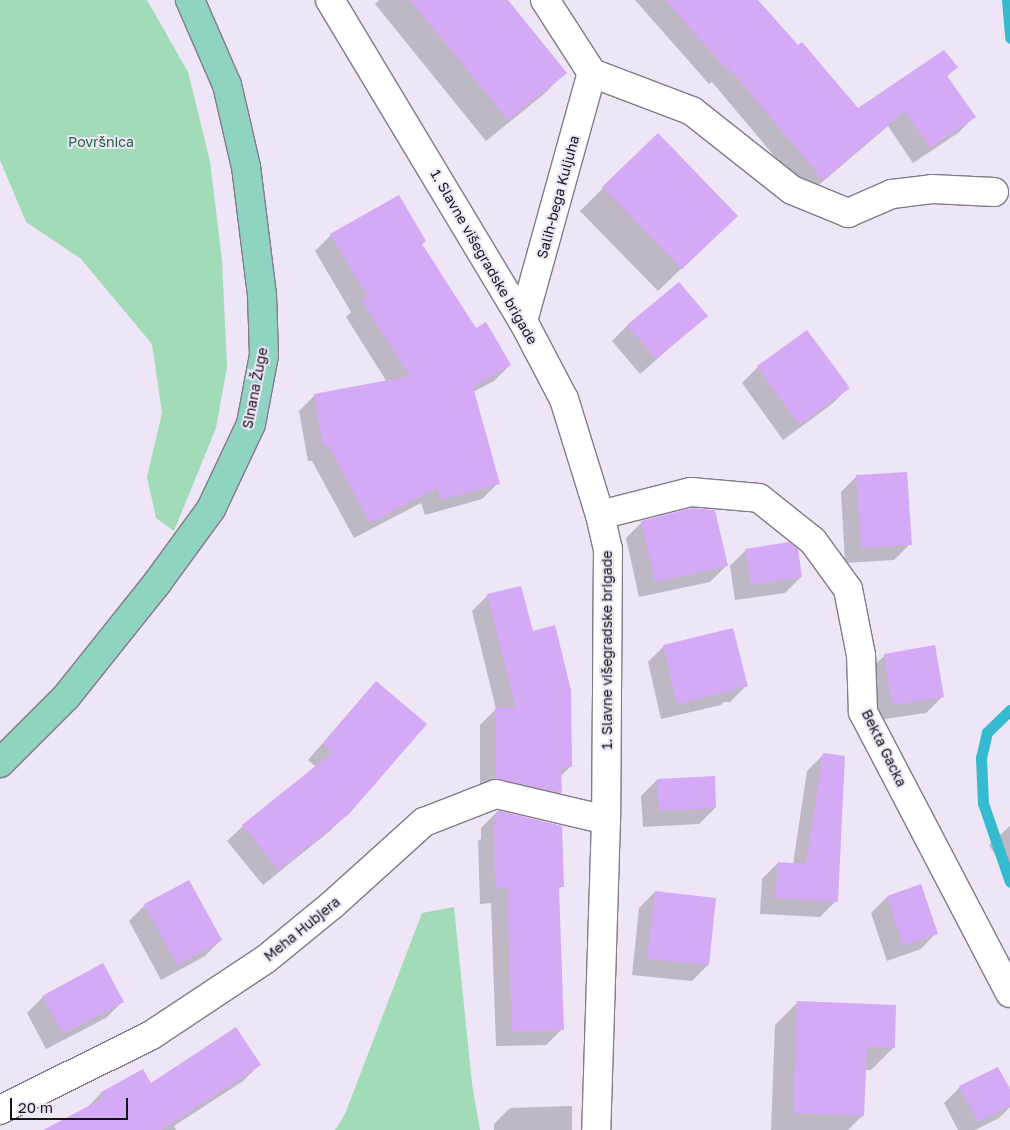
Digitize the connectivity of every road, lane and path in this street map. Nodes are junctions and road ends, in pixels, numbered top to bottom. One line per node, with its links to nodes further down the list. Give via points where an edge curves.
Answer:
1 (190, 0): 8 (main road, Sinana Žuge, via 227,85 246,167 262,295 264,355 251,424 211,509 157,583 66,697)
2 (330, 0): 6 (street, 1. Slavne višegradske brigade)
3 (545, 0): 4 (street)
4 (592, 73): 5 (street, via 692,111 792,190 848,213 892,194 932,189); 6 (street, Salih-bega Kuljuha)
5 (994, 192)
6 (523, 321): 7 (street, 1. Slavne višegradske brigade, via 564,399)
7 (600, 514): 9 (street, 1. Slavne višegradske brigade, via 608,550); 10 (street, Bekta Gacka, via 691,492 760,498 813,541 848,589 861,655 863,712)
8 (0, 763)
9 (606, 820): 11 (street, Meha Hubjera, via 496,794 424,822 266,959 150,1036); 12 (street, 1. Slavne višegradske brigade)
10 (1010, 993)
11 (0, 1110)
12 (596, 1130)

